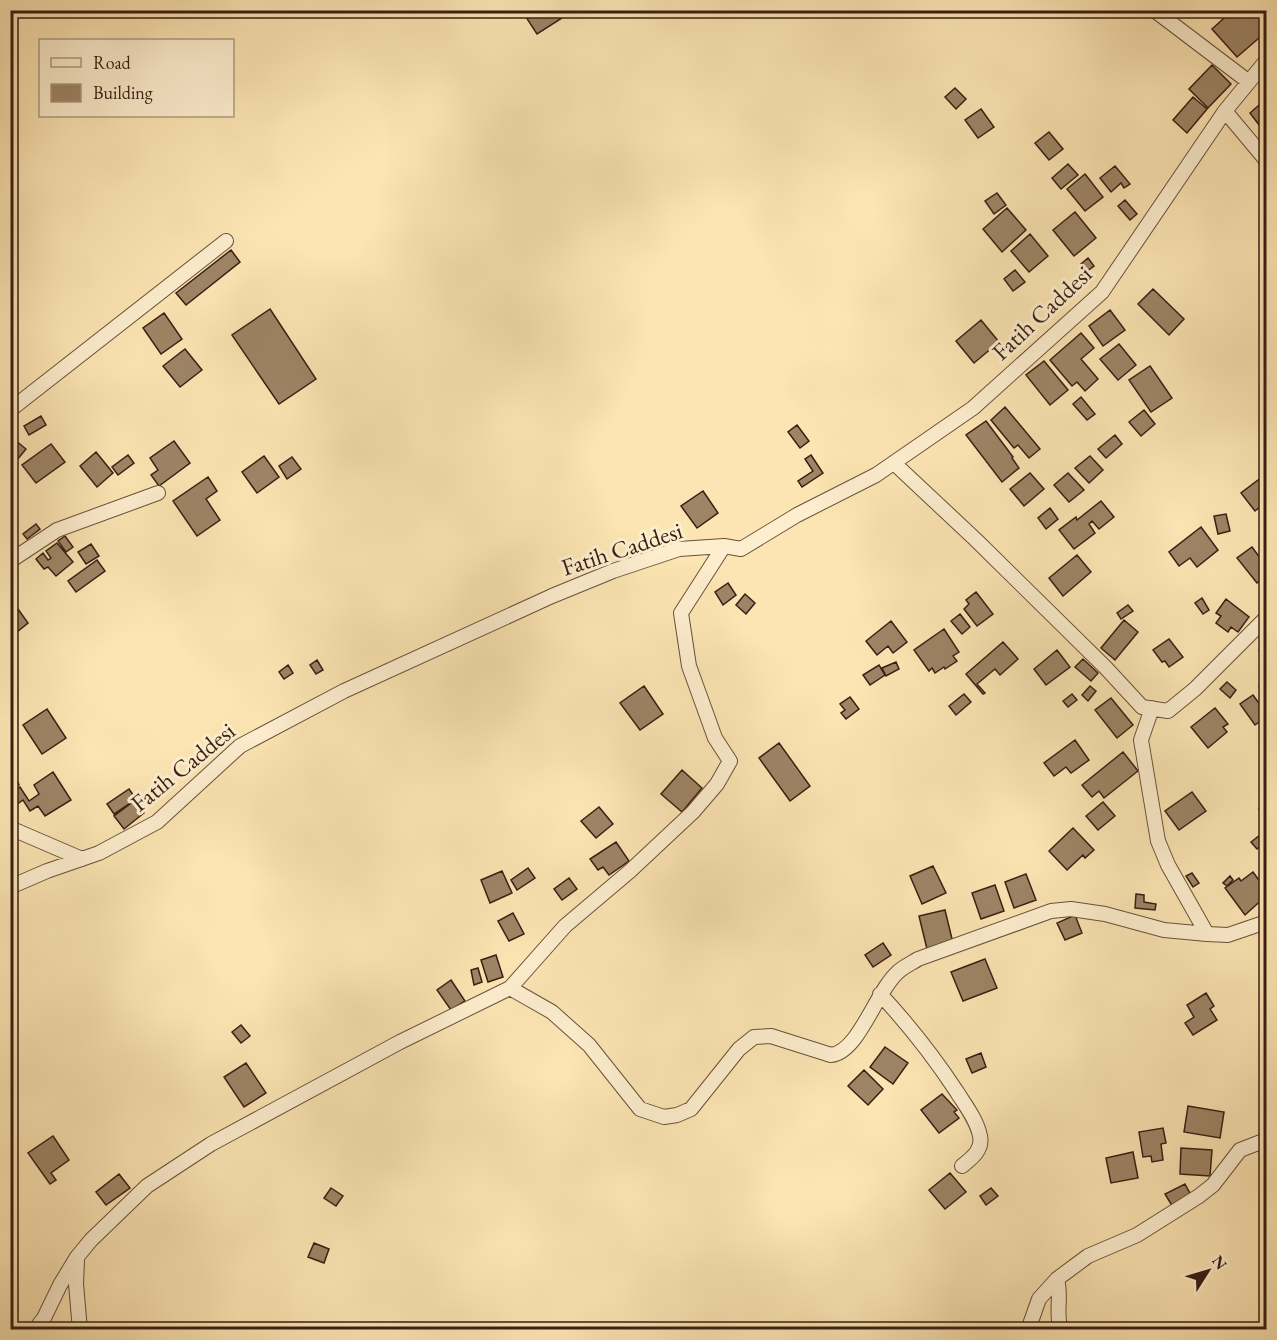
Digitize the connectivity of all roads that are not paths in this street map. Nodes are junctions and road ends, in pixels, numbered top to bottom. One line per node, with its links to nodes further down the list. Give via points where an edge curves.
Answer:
1 (17, 10): 3 (street)
2 (1154, 10): 5 (street)
3 (10, 15)
4 (1266, 62): 5 (street, Fatih Caddesi)
5 (1249, 82): 6 (street, Fatih Caddesi)
6 (1225, 111): 7 (street); 10 (street, Fatih Caddesi, via 1102,292 973,408)
7 (1266, 160)
8 (226, 241): 9 (street)
9 (10, 410)
10 (895, 464): 12 (street, Fatih Caddesi, via 741,549); 15 (street, via 1142,707)
11 (158, 493): 13 (street, via 57,530)
12 (724, 546): 17 (street, Fatih Caddesi, via 679,549 613,571 344,691 240,746 157,822); 21 (street, via 681,613 688,666 714,738 730,761 693,812 565,926)
13 (10, 561)
14 (1266, 618): 15 (street, via 1196,689 1168,711)
15 (1152, 708): 20 (street, via 1141,740 1158,841)
16 (10, 828): 17 (street)
17 (82, 859): 18 (street, Fatih Caddesi)
18 (10, 887)
19 (1266, 922): 20 (street, via 1228,935)
20 (1207, 934): 22 (street, via 1164,930 1105,914 1071,909 1051,911 918,959 898,971)
21 (510, 988): 22 (street, via 552,1012 589,1045 640,1109 664,1117 677,1116 691,1108 739,1048 754,1038 771,1036 831,1055 839,1054 854,1040); 25 (street, via 400,1042 212,1144 147,1186)
22 (880, 994): 24 (street, via 940,1067 970,1112 980,1137 979,1147 976,1155)
23 (1266, 1140): 26 (street, via 1240,1150 1213,1185 1199,1196 1137,1235 1088,1256)
24 (962, 1166)
25 (77, 1257): 27 (street); 28 (street)
26 (1057, 1279): 29 (street, via 1038,1299); 30 (street)
27 (35, 1329)
28 (80, 1329)
29 (1028, 1329)
30 (1061, 1329)

